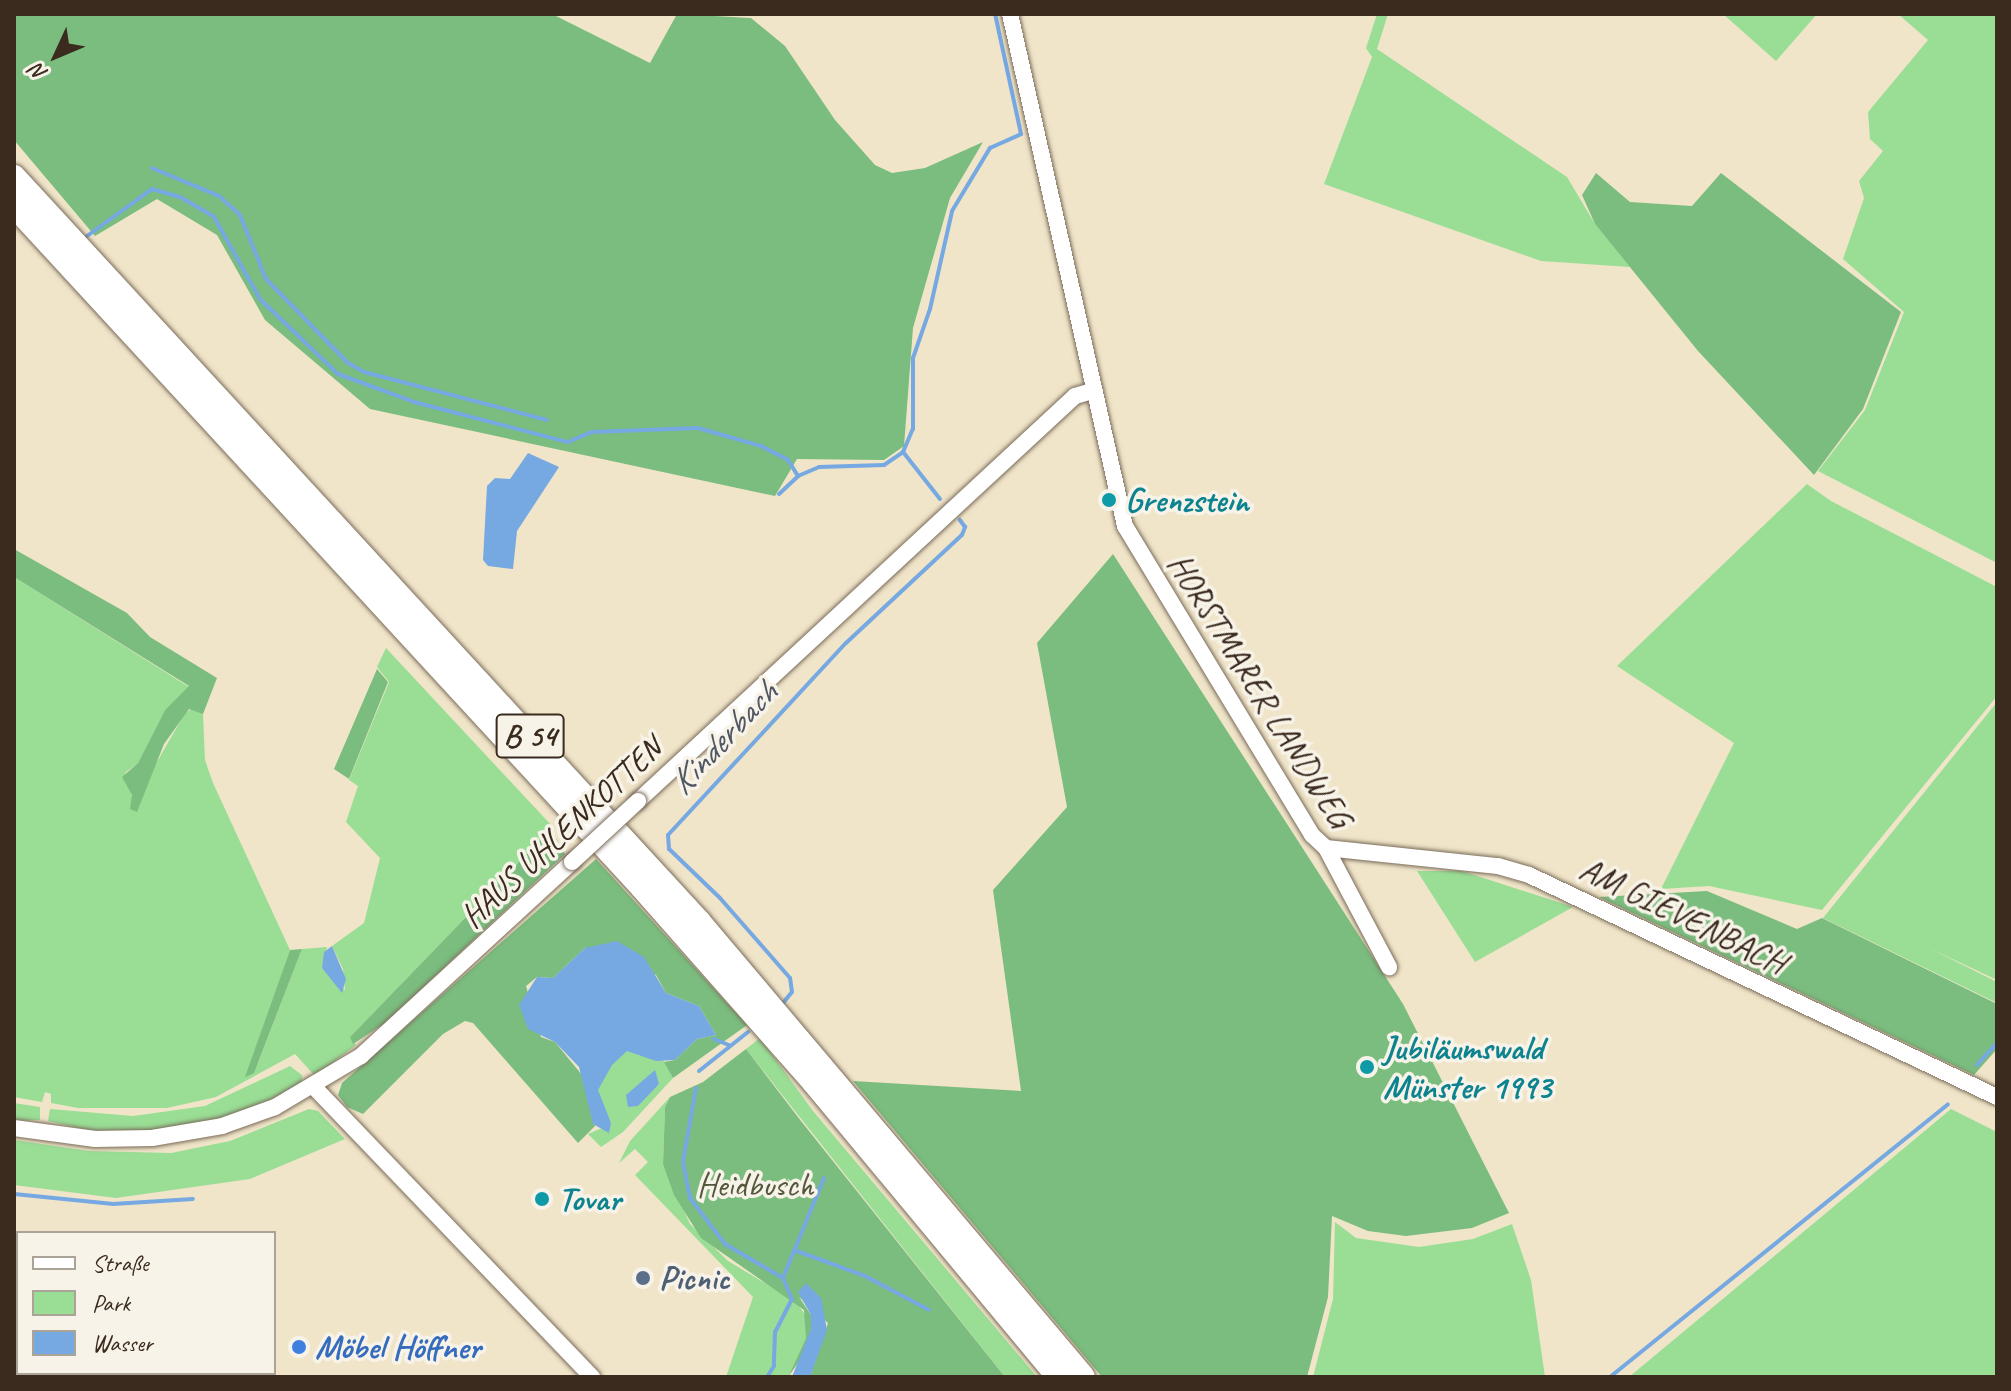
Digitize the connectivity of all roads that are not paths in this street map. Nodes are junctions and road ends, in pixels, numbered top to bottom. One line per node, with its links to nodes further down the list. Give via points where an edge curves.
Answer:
1 (1010, 14): 4 (street, HORSTMARER LANDWEG)
2 (14, 177): 14 (highway, B 54, via 699,922)
3 (14, 205): 10 (highway, B 54, via 633,877)
4 (1093, 391): 5 (street, HORSTMARER LANDWEG, via 1118,505 1138,552 1312,835); 7 (street, HAUS UHLENKOTTEN, bridge, via 1075,396 385,1035)
5 (1326, 848): 6 (street, HORSTMARER LANDWEG); 8 (street, AM GIEVENBACH, via 1498,866 1529,875)
6 (1389, 967)
7 (314, 1087): 9 (street, HAUS UHLENKOTTEN, via 242,1121 180,1135 108,1139); 11 (street)
8 (1997, 1097)
9 (14, 1128)
10 (1005, 1311): 12 (highway); 13 (highway, B 54)
11 (592, 1377)
12 (1046, 1377)
13 (1059, 1377)
14 (1083, 1377)

